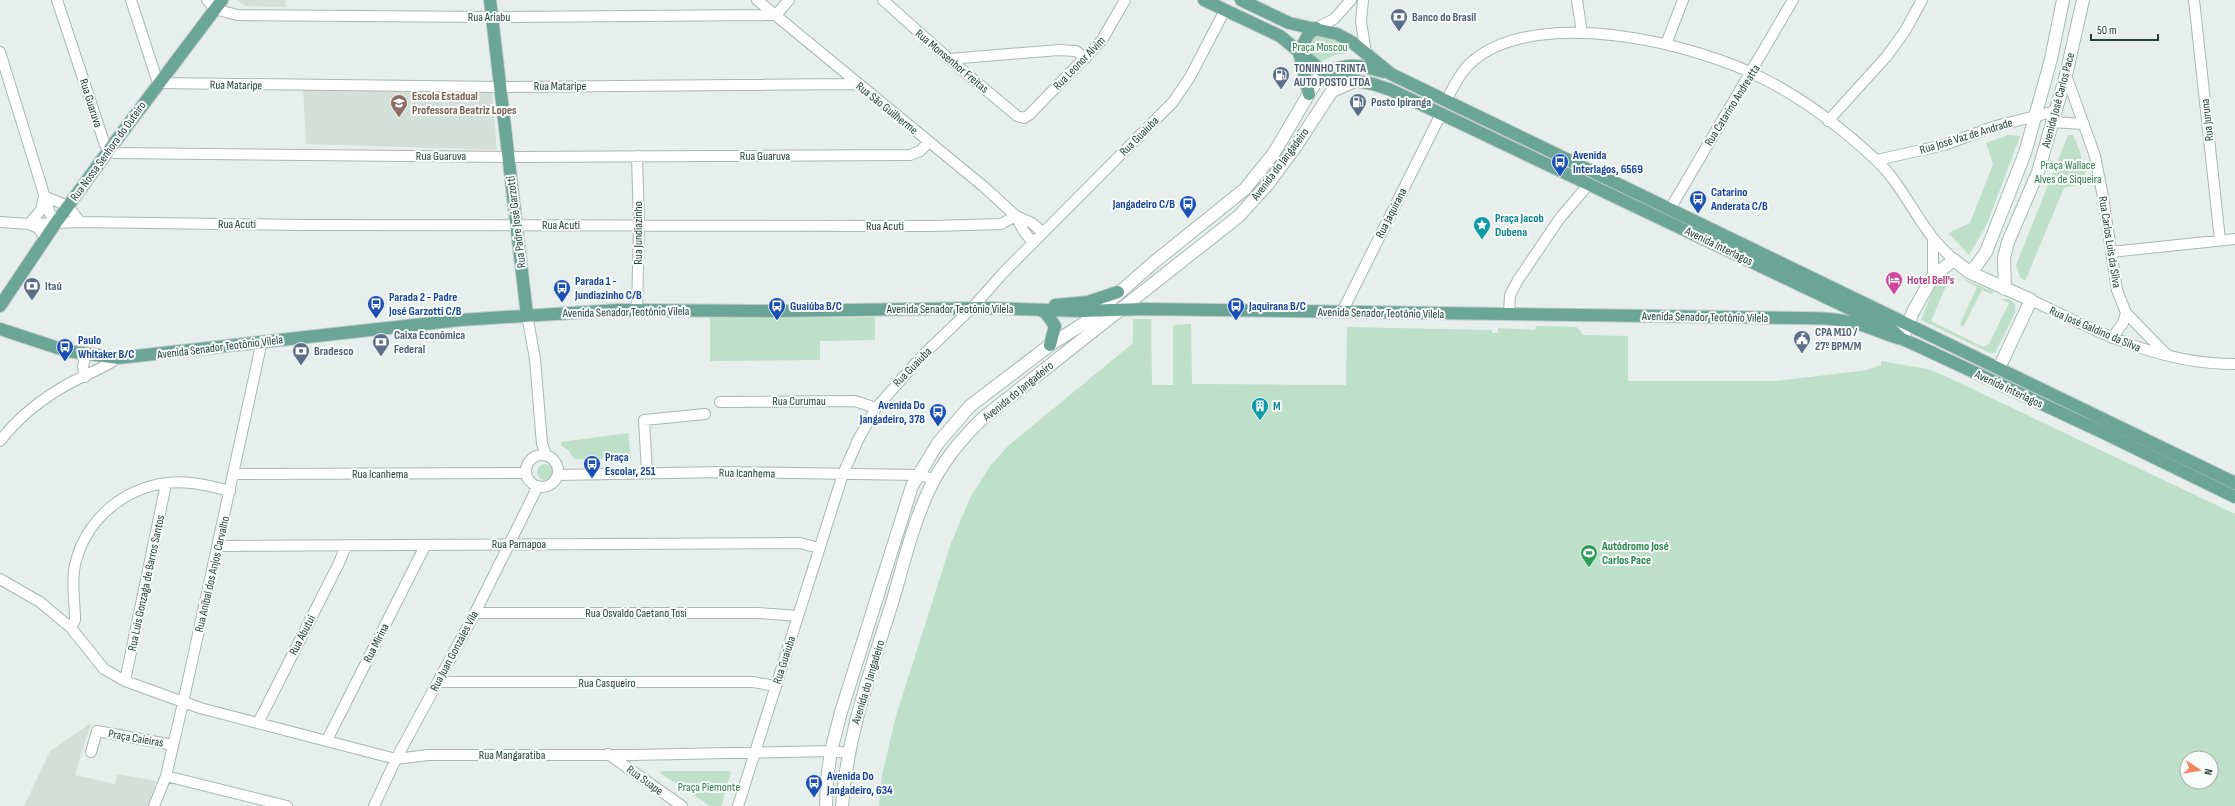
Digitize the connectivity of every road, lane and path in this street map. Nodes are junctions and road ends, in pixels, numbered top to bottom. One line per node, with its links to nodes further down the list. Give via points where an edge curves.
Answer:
1 (57, 0): 51 (street, Rua Guaruva)
2 (131, 0): 37 (street)
3 (207, 0): 20 (street)
4 (490, 0): 23 (main road, Rua Padre José Garzotti)
5 (757, 0): 22 (street, Rua São Guilherme)
6 (789, 0): 22 (street)
7 (883, 0): 31 (street, Rua Monsenhor Freitas)
8 (1125, 0): 30 (street, Rua Leonor Alvim, via 1102,40)
9 (1204, 0): 21 (main road, Avenida Interlagos)
10 (1241, 0): 24 (main road, Avenida Interlagos, via 1289,22)
11 (1351, 0): 24 (street, via 1334,19)
12 (1363, 0): 28 (street, via 1360,22)
13 (1577, 0): 25 (street)
14 (1683, 0): 26 (street)
15 (1793, 0): 33 (street, Rua Catarino Andreatta)
16 (1922, 0): 46 (street, via 1905,31 1887,56)
17 (2063, 0): 43 (street, Avenida José Carlos Pace)
18 (2083, 0): 35 (street, Avenida José Carlos Pace)
19 (2194, 0): 70 (street, Rua Juruna)
20 (218, 5): 23 (street, Rua Ariabu, via 225,13 250,15); 37 (main road, Rua Nossa Senhora do Outeiro)
21 (1225, 10): 27 (main road, Avenida Interlagos, via 1280,36); 66 (street, Rua Guaiuba, via 1193,72 1173,102)
22 (776, 15): 23 (street, Rua Ariabu); 38 (street, Rua São Guilherme)
23 (492, 17): 39 (main road, Rua Padre José Garzotti)
24 (1316, 28): 27 (main road, via 1308,35); 28 (main road, Avenida Interlagos, via 1337,34)
25 (1582, 33): 26 (street); 41 (street, via 1554,34 1503,43 1485,52 1466,68)
26 (1666, 44): 33 (street)
27 (1299, 52): 32 (main road, Avenida Interlagos); 40 (main road)
28 (1366, 53): 34 (main road, Avenida Interlagos)
29 (0, 54): 56 (street)
30 (1086, 58): 31 (street, via 1076,51 1059,50); 45 (street, Rua Leonor Alvim)
31 (949, 59): 45 (street, Rua Monsenhor Freitas, via 1017,116)
32 (1325, 73): 34 (main road, via 1339,66 1352,65); 36 (main road, Avenida Interlagos); 40 (street, Avenida do Jangadeiro, via 1317,80)
33 (1752, 73): 46 (street, via 1796,98); 58 (street, Rua Catarino Andreatta)
34 (1391, 74): 41 (main road, Avenida Interlagos)
35 (2066, 75): 44 (street, Avenida José Carlos Pace); 47 (street, Rua Carlos Luis da Silva)
36 (1356, 81): 42 (main road, Avenida Interlagos, via 1391,90); 50 (street, Avenida do Jangadeiro, via 1332,92)
37 (158, 83): 39 (street, Rua Mataripe, via 222,86); 51 (main road, Rua Nossa Senhora do Outeiro)
38 (858, 84): 39 (street, Rua Mataripe); 49 (street, Rua São Guilherme)
39 (501, 87): 52 (main road, Rua Padre José Garzotti)
40 (1309, 94): 48 (street, Avenida do Jangadeiro)
41 (1446, 100): 58 (main road, Avenida Interlagos)
42 (1441, 114): 55 (main road, Avenida Interlagos); 85 (street, Rua Jaquirana)
43 (2036, 116): 44 (street, Rua José Vaz de Andrade); 54 (street, Rua José Vaz de Andrade, via 1996,126 1944,145); 74 (street, Avenida José Carlos Pace, via 2025,153 1986,252)
44 (2054, 117): 47 (street); 76 (street, Avenida José Carlos Pace, via 2038,172 2008,242 2004,258)
45 (1024, 118)
46 (1828, 121): 54 (street)
47 (2084, 124): 72 (street, Rua Carlos Luis da Silva, via 2098,170)
48 (1284, 138): 50 (street); 77 (street, Avenida do Jangadeiro, via 1245,189)
49 (929, 142): 53 (street, Rua Guaruva, via 920,151 910,155); 59 (street, Rua São Guilherme)
50 (1296, 146): 82 (street, Avenida do Jangadeiro, via 1268,184 1239,216)
51 (108, 150): 52 (street, Rua Guaruva, via 121,153); 57 (main road, Rua Nossa Senhora do Outeiro)
52 (508, 156): 53 (street, Rua Guaruva); 64 (main road, Rua Padre José Garzotti)
53 (637, 156): 65 (street, Rua Jundiazinho)
54 (1877, 160): 68 (street)
55 (1589, 184): 87 (street, via 1560,218 1518,280 1510,295); 92 (main road, Avenida Interlagos, via 1888,326)
56 (44, 196): 57 (street); 61 (street, via 50,214); 63 (street, via 41,210)
57 (68, 206): 61 (main road, Rua Nossa Senhora do Outeiro); 62 (street)
58 (1670, 209): 89 (main road, Avenida Interlagos)
59 (1016, 216): 65 (street, Rua Acuti, via 1001,224 979,226); 66 (street, Rua São Guilherme, via 1032,223); 71 (street, Rua São Guilherme)
60 (0, 222): 63 (street, Rua Acuti)
61 (56, 222): 62 (street, Rua Acuti); 63 (street, Rua Acuti); 67 (main road, Rua Nossa Senhora do Outeiro)
62 (80, 222): 64 (street, Rua Acuti)
63 (29, 224): 67 (street, via 38,228)
64 (516, 225): 65 (street, Rua Acuti); 88 (main road, Rua Padre José Garzotti)
65 (639, 225): 83 (street, Rua Jundiazinho)
66 (1043, 233): 71 (street, Rua Guaiuba)
67 (45, 238): 79 (main road, Rua Nossa Senhora do Outeiro)
68 (1933, 238): 73 (street); 75 (street)
69 (2235, 239): 70 (street)
70 (2220, 240): 72 (street)
71 (1033, 243): 80 (street, Rua Guaiuba)
72 (2111, 252): 86 (street, Rua Carlos Luis da Silva, via 2117,290)
73 (1954, 260): 74 (street, Rua José Galdíno da Silva); 75 (street)
74 (1969, 272): 76 (street, Rua José Galdíno da Silva)
75 (1933, 276): 89 (street)
76 (2005, 289): 78 (street, Rua José Galdíno da Silva)
77 (1118, 292): 81 (main road, via 1088,302 1051,305); 84 (street, Avenida do Jangadeiro)
78 (2031, 300): 91 (street, Rua José Galdíno da Silva); 99 (street)
79 (0, 306)
80 (972, 308): 81 (main road, Avenida Senador Teotônio Vilela); 83 (main road, Avenida Senador Teotônio Vilela); 103 (street, Rua Guaiuba, via 922,356)
81 (1038, 309): 84 (main road, Avenida Senador Teotônio Vilela); 94 (main road, via 1046,313 1054,326)
82 (1120, 309): 84 (main road, Avenida Senador Teotônio Vilela); 85 (main road, Avenida Senador Teotônio Vilela); 113 (street, Avenida do Jangadeiro, via 978,422 956,445)
83 (637, 310): 88 (main road, Avenida Senador Teotônio Vilela)
84 (1099, 311): 94 (street, Avenida do Jangadeiro)
85 (1342, 312): 87 (main road, Avenida Senador Teotônio Vilela)
86 (2126, 313): 91 (street, via 2123,323); 96 (street, Rua Carlos Luis da Silva)
87 (1508, 314): 92 (main road, Avenida Senador Teotônio Vilela, via 1833,319 1853,322)
88 (527, 315): 93 (main road, Avenida Senador Teotônio Vilela); 106 (street, Rua Padre José Garzotti, via 535,359)
89 (1908, 324): 92 (street); 99 (main road, Avenida Interlagos)
90 (0, 329): 95 (main road, Avenida Senador Teotônio Vilela, via 30,340)
91 (2112, 338): 96 (street, Rua José Galdíno da Silva)
92 (1902, 339): 100 (main road, Avenida Interlagos)
93 (262, 341): 97 (main road, Avenida Senador Teotônio Vilela); 109 (street, Rua Aníbal dos Anjos Carvalho)
94 (1050, 345): 112 (street, Avenida do Jangadeiro, via 970,406 938,444)
95 (85, 354): 97 (main road, Avenida Senador Teotônio Vilela); 101 (street)
96 (2167, 356): 98 (street, Rua José Galdíno da Silva, via 2212,364)
97 (118, 358): 101 (street)
98 (2235, 364)
99 (1999, 368): 100 (main road); 114 (main road, Avenida Interlagos)
100 (1975, 373): 118 (main road, Avenida Interlagos)
101 (85, 377): 105 (street, via 64,386 32,408)
102 (720, 402): 103 (street, Rua Curumau, via 855,401)
103 (876, 408): 110 (street, Rua Guaiuba)
104 (705, 414): 107 (street, via 644,420)
105 (0, 441)
106 (541, 456): 108 (street, via 528,463); 111 (street, via 557,465)
107 (647, 472): 110 (street, Rua Icanhema); 111 (street, Rua Icanhema)
108 (526, 473): 109 (street, Rua Icanhema); 116 (street)
109 (234, 474): 117 (street, Rua Aníbal dos Anjos Carvalho)
110 (843, 474): 112 (street, Rua Icanhema); 123 (street, Rua Guaiuba)
111 (558, 475): 116 (street, via 550,485)
112 (918, 475): 113 (street, Rua Icanhema); 135 (street, Avenida do Jangadeiro, via 893,544)
113 (935, 479): 138 (street, Avenida do Jangadeiro, via 924,502 909,548)
114 (2235, 483)
115 (166, 484): 117 (street, via 191,483); 127 (street, via 137,489 110,506 86,536 75,566 75,620); 128 (street, Rua Luis Gonzaga de Barros Santos)
116 (534, 488): 119 (street, Rua Juan Gonzales Vila)
117 (230, 491): 120 (street, Rua Aníbal dos Anjos Carvalho)
118 (2235, 497)
119 (507, 544): 122 (street, Rua Parnapoa); 123 (street, Rua Parnapoa, via 800,543); 125 (street, Rua Juan Gonzales Vila)
120 (219, 546): 121 (street, Rua Parnapoa); 131 (street, Rua Aníbal dos Anjos Carvalho)
121 (346, 546): 122 (street, Rua Parnapoa); 132 (street, Rua Abutui)
122 (425, 546): 133 (street, Rua Mirina)
123 (819, 548): 126 (street, Rua Guaiuba)
124 (0, 579): 127 (street, Rua Mangaratiba, via 40,602)
125 (475, 613): 126 (street, Rua Osvaldo Caetano Tosi, via 758,613); 129 (street, Rua Juan Gonzales Vila)
126 (798, 616): 130 (street, Rua Guaiuba)
127 (72, 628): 128 (street, Rua Mangaratiba, via 104,669)
128 (125, 681): 131 (street, Rua Mangaratiba)
129 (438, 682): 130 (street, Rua Casqueiro, via 753,682); 140 (street, Rua Juan Gonzales Vila)
130 (775, 686): 137 (street, Rua Guaiuba)
131 (183, 703): 132 (street, Rua Mangaratiba); 134 (street, Rua Aníbal dos Anjos Carvalho)
132 (258, 723): 133 (street, Rua Mangaratiba)
133 (327, 740): 140 (street, Rua Mangaratiba)
134 (174, 745): 136 (street, Praça Caieiras, via 97,731); 141 (street, Rua Aníbal dos Anjos Carvalho)
135 (831, 751): 137 (street, Rua Mangaratiba); 138 (street, Rua Mangaratiba); 147 (street, Avenida do Jangadeiro)
136 (90, 752)
137 (753, 753): 139 (street, Rua Mangaratiba); 146 (street, Rua Guaiuba)
138 (847, 753): 148 (street, Avenida do Jangadeiro)
139 (608, 754): 140 (street, Rua Mangaratiba, via 428,755); 145 (street, Rua Suape)
140 (396, 759): 144 (street, Rua Juan Gonzales Vila)
141 (166, 776): 142 (street, Rua Aníbal dos Anjos Carvalho); 143 (street)
142 (154, 806)
143 (287, 806)
144 (374, 806)
145 (682, 806)
146 (738, 806)
147 (826, 806)
148 (842, 806)

